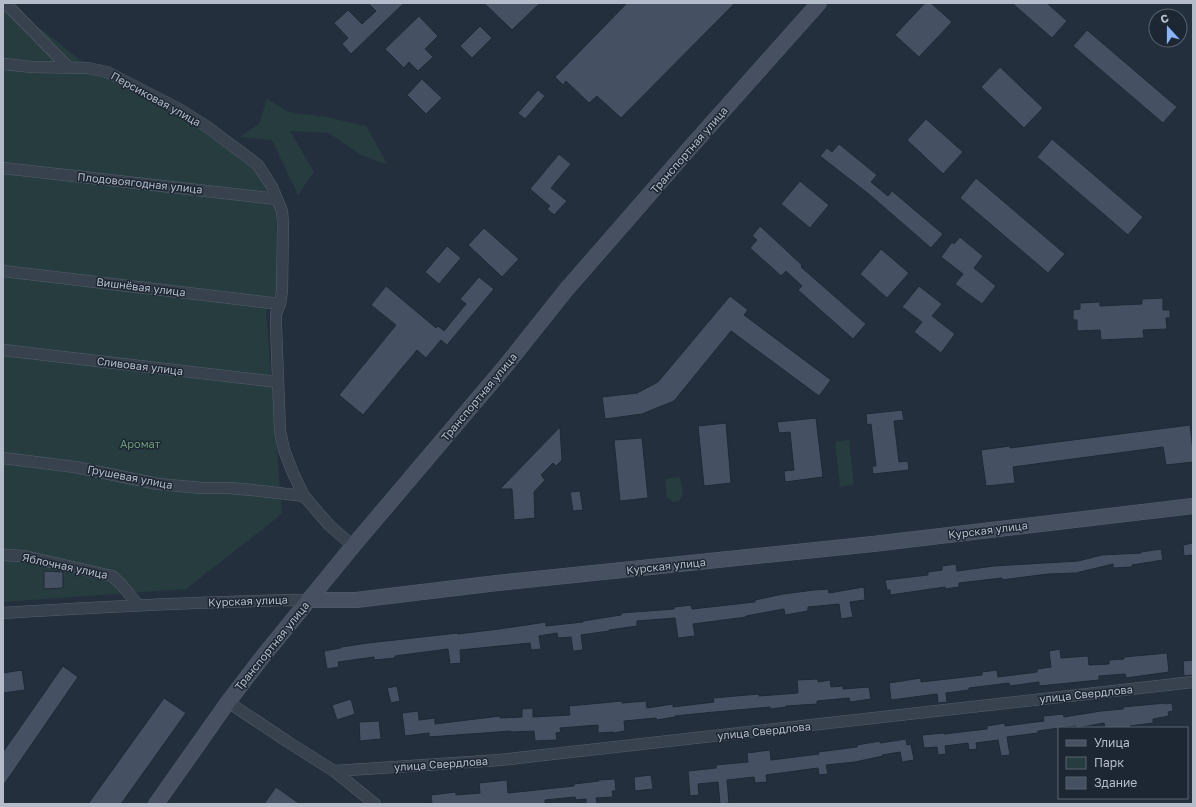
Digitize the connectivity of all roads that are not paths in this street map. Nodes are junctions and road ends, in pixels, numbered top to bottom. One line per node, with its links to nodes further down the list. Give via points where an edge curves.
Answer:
1 (819, 3): 14 (main road, Транспортная улица, via 572,284)
2 (3, 4): 4 (street, via 10,8)
3 (3, 64): 4 (street, Персиковая улица)
4 (69, 68): 6 (street, Персиковая улица, via 107,72 206,126 258,165)
5 (3, 168): 6 (street, Плодовоягодная улица)
6 (277, 199): 8 (street, Персиковая улица, via 283,223)
7 (3, 271): 8 (street, Вишнёвая улица)
8 (280, 304): 10 (street, Персиковая улица, via 276,314)
9 (3, 350): 10 (street, Сливовая улица)
10 (278, 382): 12 (street, Персиковая улица, via 280,431 284,450)
11 (3, 458): 12 (street, Грушевая улица, via 75,467 158,484)
12 (304, 496): 14 (street, Персиковая улица, via 329,525)
13 (1193, 506): 16 (main road, Курская улица, via 873,544 356,600)
14 (353, 546): 16 (main road, Транспортная улица)
15 (3, 555): 17 (street, Яблочная улица, via 24,556 112,576)
16 (308, 600): 17 (street, Курская улица); 20 (main road, Транспортная улица)
17 (138, 605): 18 (street, Курская улица)
18 (3, 613)
19 (1193, 682): 21 (street, улица Свердлова, via 500,760)
20 (228, 702): 21 (street); 22 (main road, Транспортная улица)
21 (334, 771): 23 (street)
22 (156, 804)
23 (375, 804)

